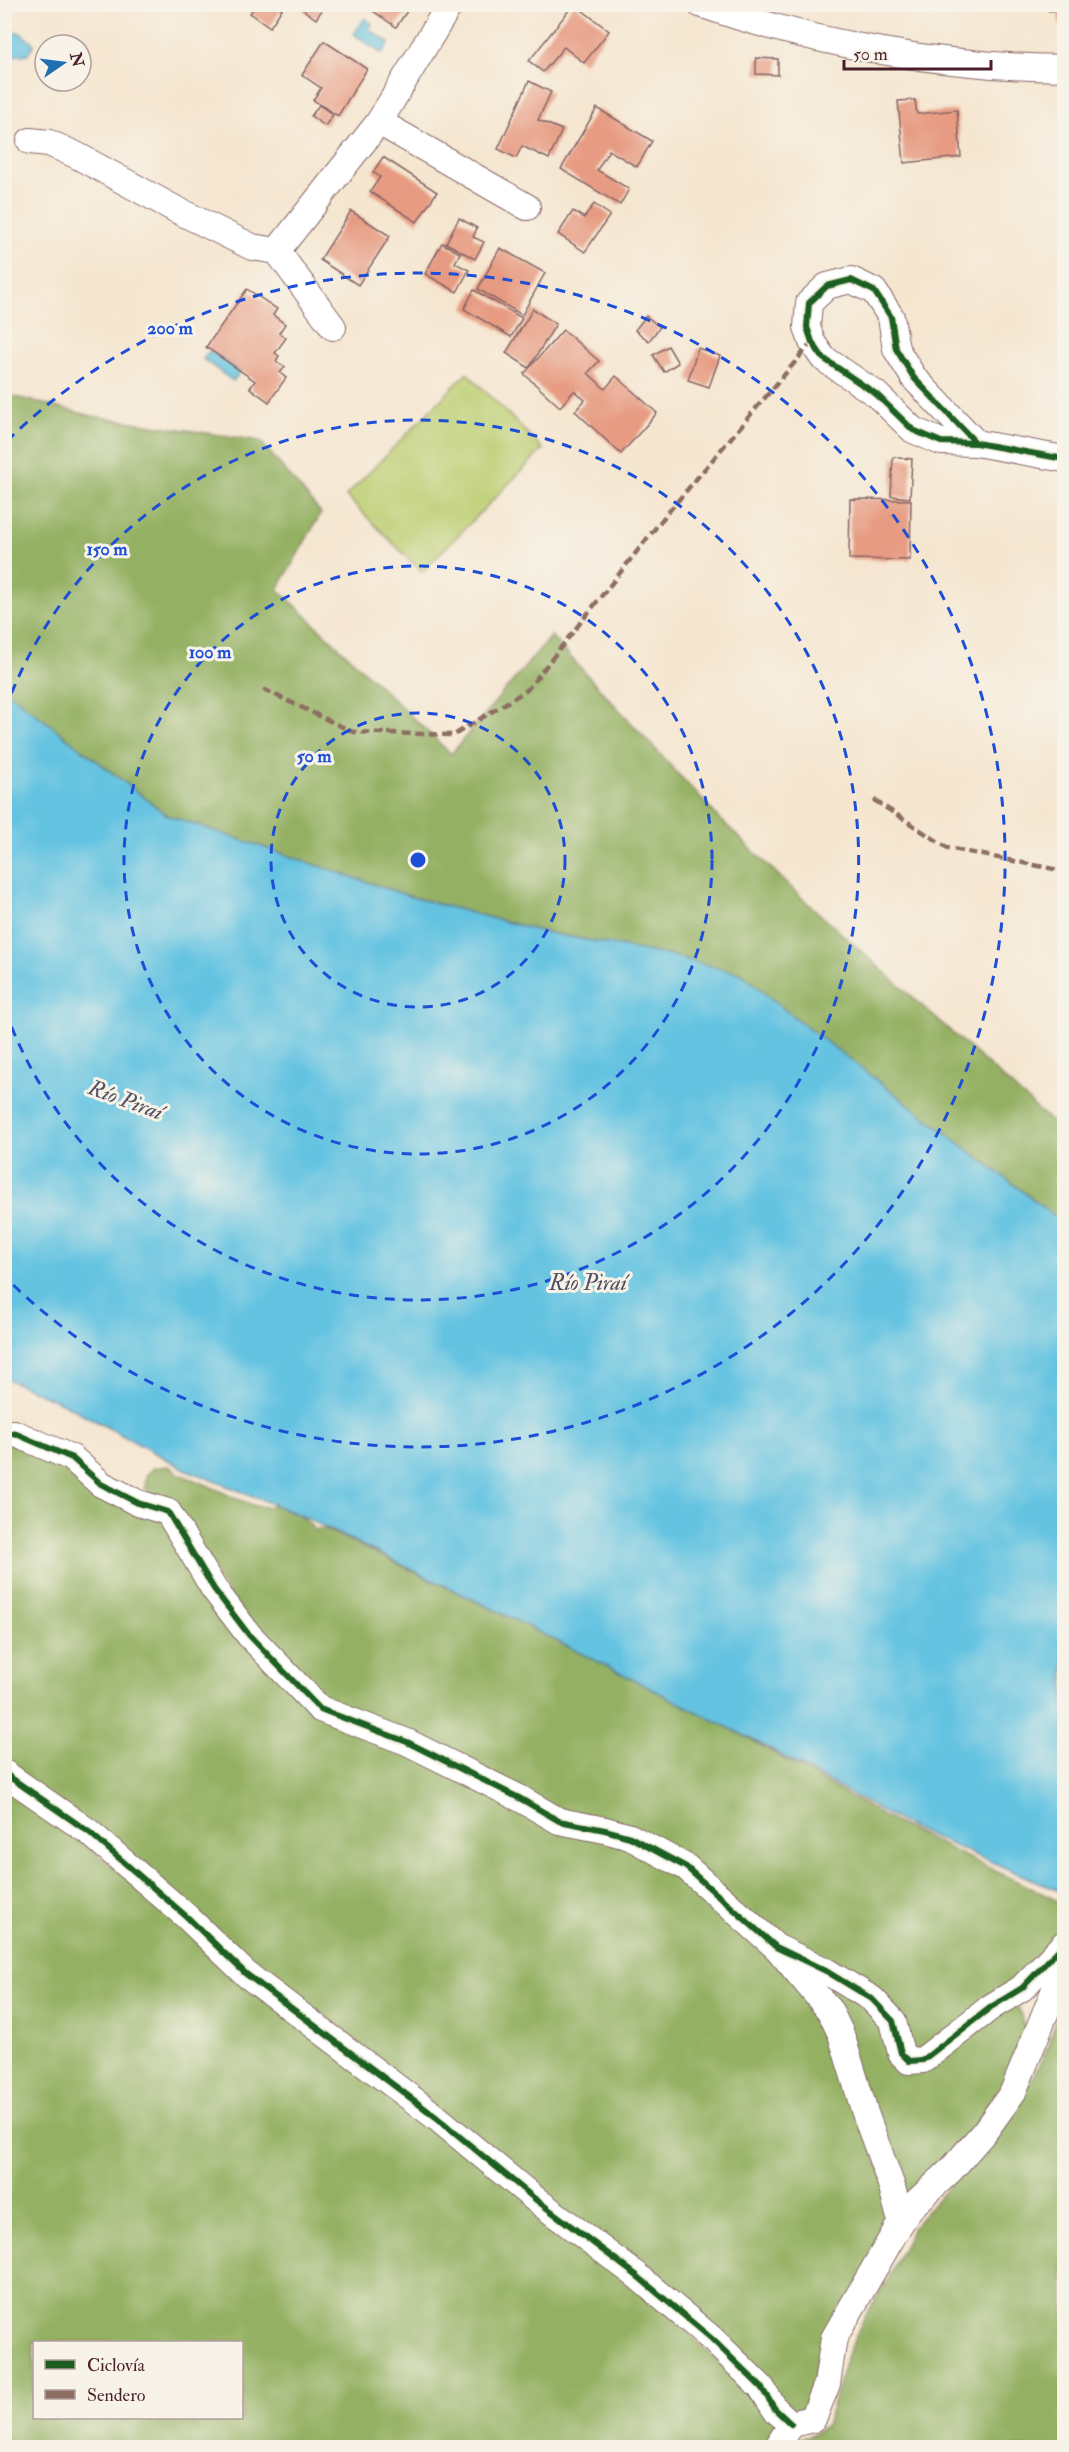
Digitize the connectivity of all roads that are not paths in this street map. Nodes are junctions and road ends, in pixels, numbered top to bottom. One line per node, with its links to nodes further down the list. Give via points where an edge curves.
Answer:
1 (450, 4): 4 (street)
2 (700, 4): 3 (street, via 749,21 895,53 1024,68)
3 (1065, 68)
4 (379, 122): 6 (street); 7 (street)
5 (30, 141): 7 (street, via 49,143 76,155 252,247)
6 (527, 207)
7 (277, 251): 8 (street)
8 (333, 327)
9 (976, 443): 9 (street, via 914,378 896,349 891,317 874,291 851,280 827,286 809,303 807,327 823,358 876,394 913,429 941,442); 10 (street)
10 (1065, 459)
11 (4, 1434): 14 (street, via 14,1433 72,1458 101,1484 138,1503 168,1512 214,1589 242,1626 320,1709 407,1742 559,1821 630,1837 686,1867)
12 (4, 1773): 17 (street, via 89,1832 246,1974 636,2275 712,2338)
13 (1065, 1944): 14 (street, via 1022,1988 923,2060 909,2061 901,2053 893,2020 873,1999)
14 (776, 1947): 16 (street, via 830,2011 841,2034)
15 (1065, 1967): 16 (street, via 1013,2092 985,2132)
16 (901, 2222): 17 (street, via 834,2338 827,2384 813,2419)
17 (791, 2424): 18 (street)
18 (777, 2448)

